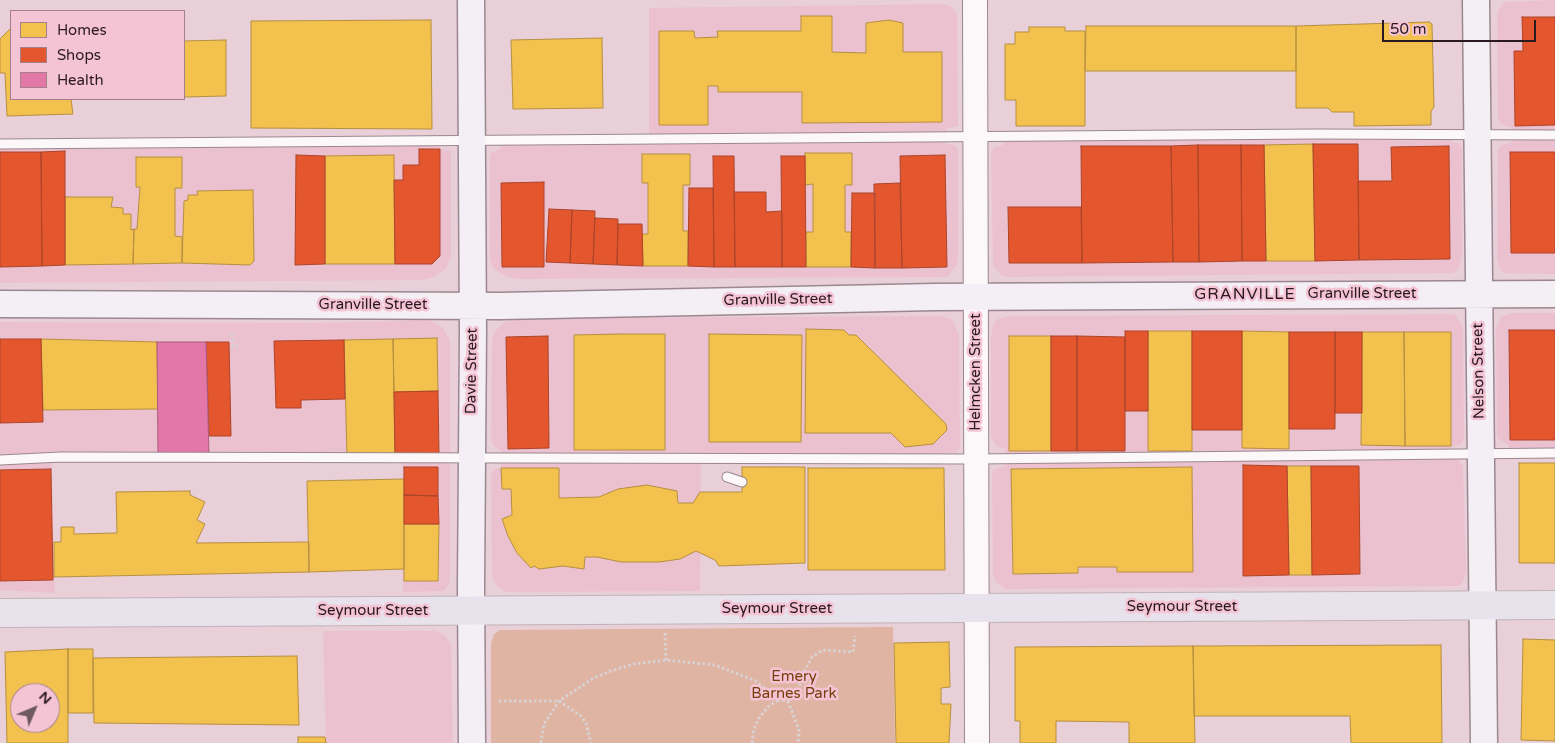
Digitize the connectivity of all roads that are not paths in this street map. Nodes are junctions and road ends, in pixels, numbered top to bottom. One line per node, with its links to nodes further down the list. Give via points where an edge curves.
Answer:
1 (471, 0): 7 (main road, Davie Street)
2 (975, 0): 6 (street, Helmcken Street)
3 (1476, 0): 4 (main road, Nelson Street)
4 (1479, 135): 5 (lane); 6 (lane); 9 (main road, Nelson Street)
5 (1555, 135)
6 (975, 138): 7 (lane); 11 (street, Helmcken Street)
7 (471, 141): 8 (lane); 13 (main road, Davie Street)
8 (0, 144)
9 (1478, 294): 10 (main road, Granville Street); 11 (main road, Granville Street); 14 (main road, Nelson Street)
10 (1555, 294)
11 (976, 296): 13 (main road, Granville Street); 17 (street, Helmcken Street)
12 (0, 304): 13 (main road, Granville Street)
13 (473, 306): 16 (main road, Davie Street)
14 (1480, 453): 15 (lane); 17 (lane); 22 (main road, Nelson Street)
15 (1555, 453)
16 (471, 458): 17 (lane); 18 (lane); 24 (main road, Davie Street)
17 (976, 459): 23 (street, Helmcken Street)
18 (0, 460)
19 (728, 477): 20 (lane)
20 (742, 482)
21 (1555, 605): 22 (highway, Seymour Street)
22 (1482, 606): 23 (highway, Seymour Street); 28 (main road, Nelson Street)
23 (976, 608): 24 (highway, Seymour Street); 27 (street, Helmcken Street)
24 (471, 611): 25 (highway, Seymour Street); 26 (main road, Davie Street)
25 (0, 613)
26 (472, 743)
27 (977, 743)
28 (1484, 743)

